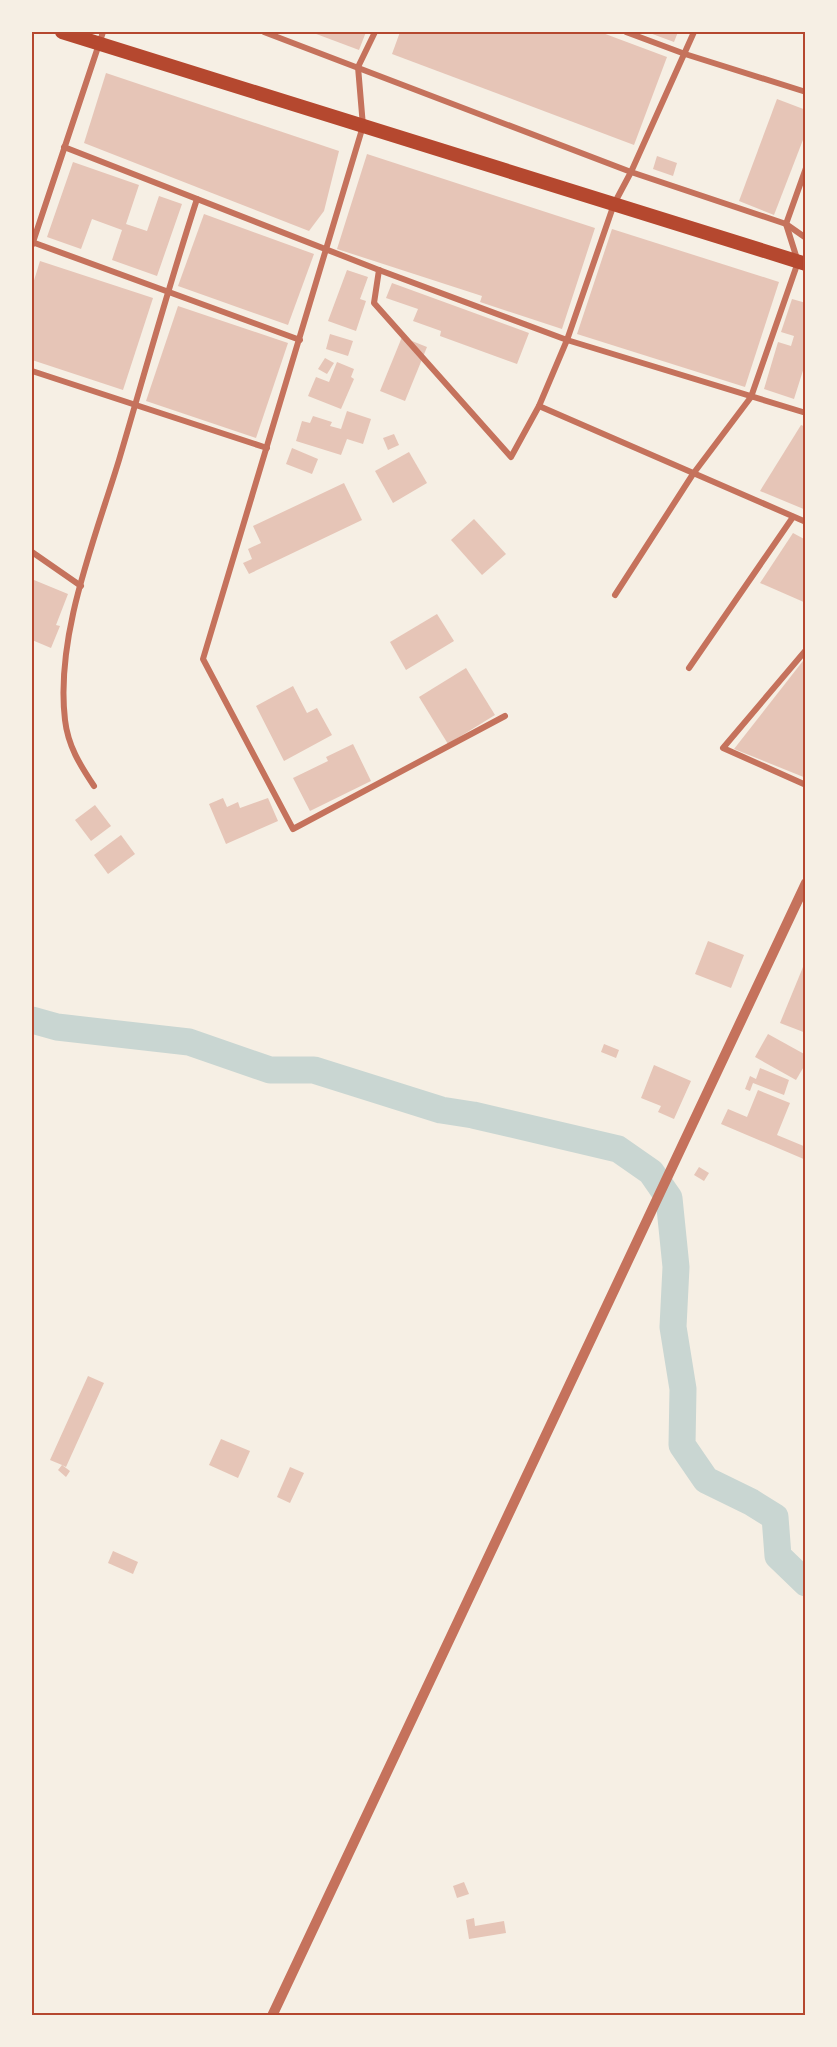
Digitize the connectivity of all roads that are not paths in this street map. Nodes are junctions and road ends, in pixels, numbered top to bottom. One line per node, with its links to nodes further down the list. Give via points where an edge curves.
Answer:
1 (62, 32): 6 (main road)
2 (264, 32): 8 (street)
3 (375, 32): 8 (street)
4 (626, 32): 7 (street)
5 (694, 32): 7 (street)
6 (101, 38): 10 (main road); 11 (street)
7 (686, 54): 9 (street); 13 (street)
8 (358, 67): 10 (street); 13 (street)
9 (806, 93)
10 (363, 126): 15 (main road); 19 (street)
11 (64, 147): 14 (street); 18 (street)
12 (806, 168): 16 (street)
13 (631, 172): 15 (street); 16 (street)
14 (197, 199): 19 (street); 22 (street)
15 (614, 204): 20 (main road); 24 (street)
16 (786, 224): 17 (street); 20 (street)
17 (806, 238)
18 (32, 243): 22 (street)
19 (326, 249): 21 (street); 23 (street)
20 (802, 263): 26 (street)
21 (379, 270): 24 (street); 28 (street, via 374,303 512,458)
22 (167, 290): 23 (street); 27 (street)
23 (300, 340): 30 (street)
24 (567, 340): 26 (street); 28 (street)
25 (32, 370): 27 (street)
26 (751, 397): 29 (street); 31 (street)
27 (135, 405): 30 (street); 35 (street)
28 (540, 406): 31 (street)
29 (806, 413)
30 (267, 448): 39 (street, via 203,659 293,829)
31 (693, 474): 32 (street); 36 (street)
32 (793, 517): 33 (street); 38 (street)
33 (806, 522)
34 (32, 552): 35 (street)
35 (81, 586): 41 (street, via 65,658 65,720 75,757)
36 (615, 595)
37 (806, 650): 40 (street, via 723,748)
38 (689, 668)
39 (505, 716)
40 (806, 785)
41 (94, 786)
42 (806, 882): 43 (street)
43 (272, 2016)

